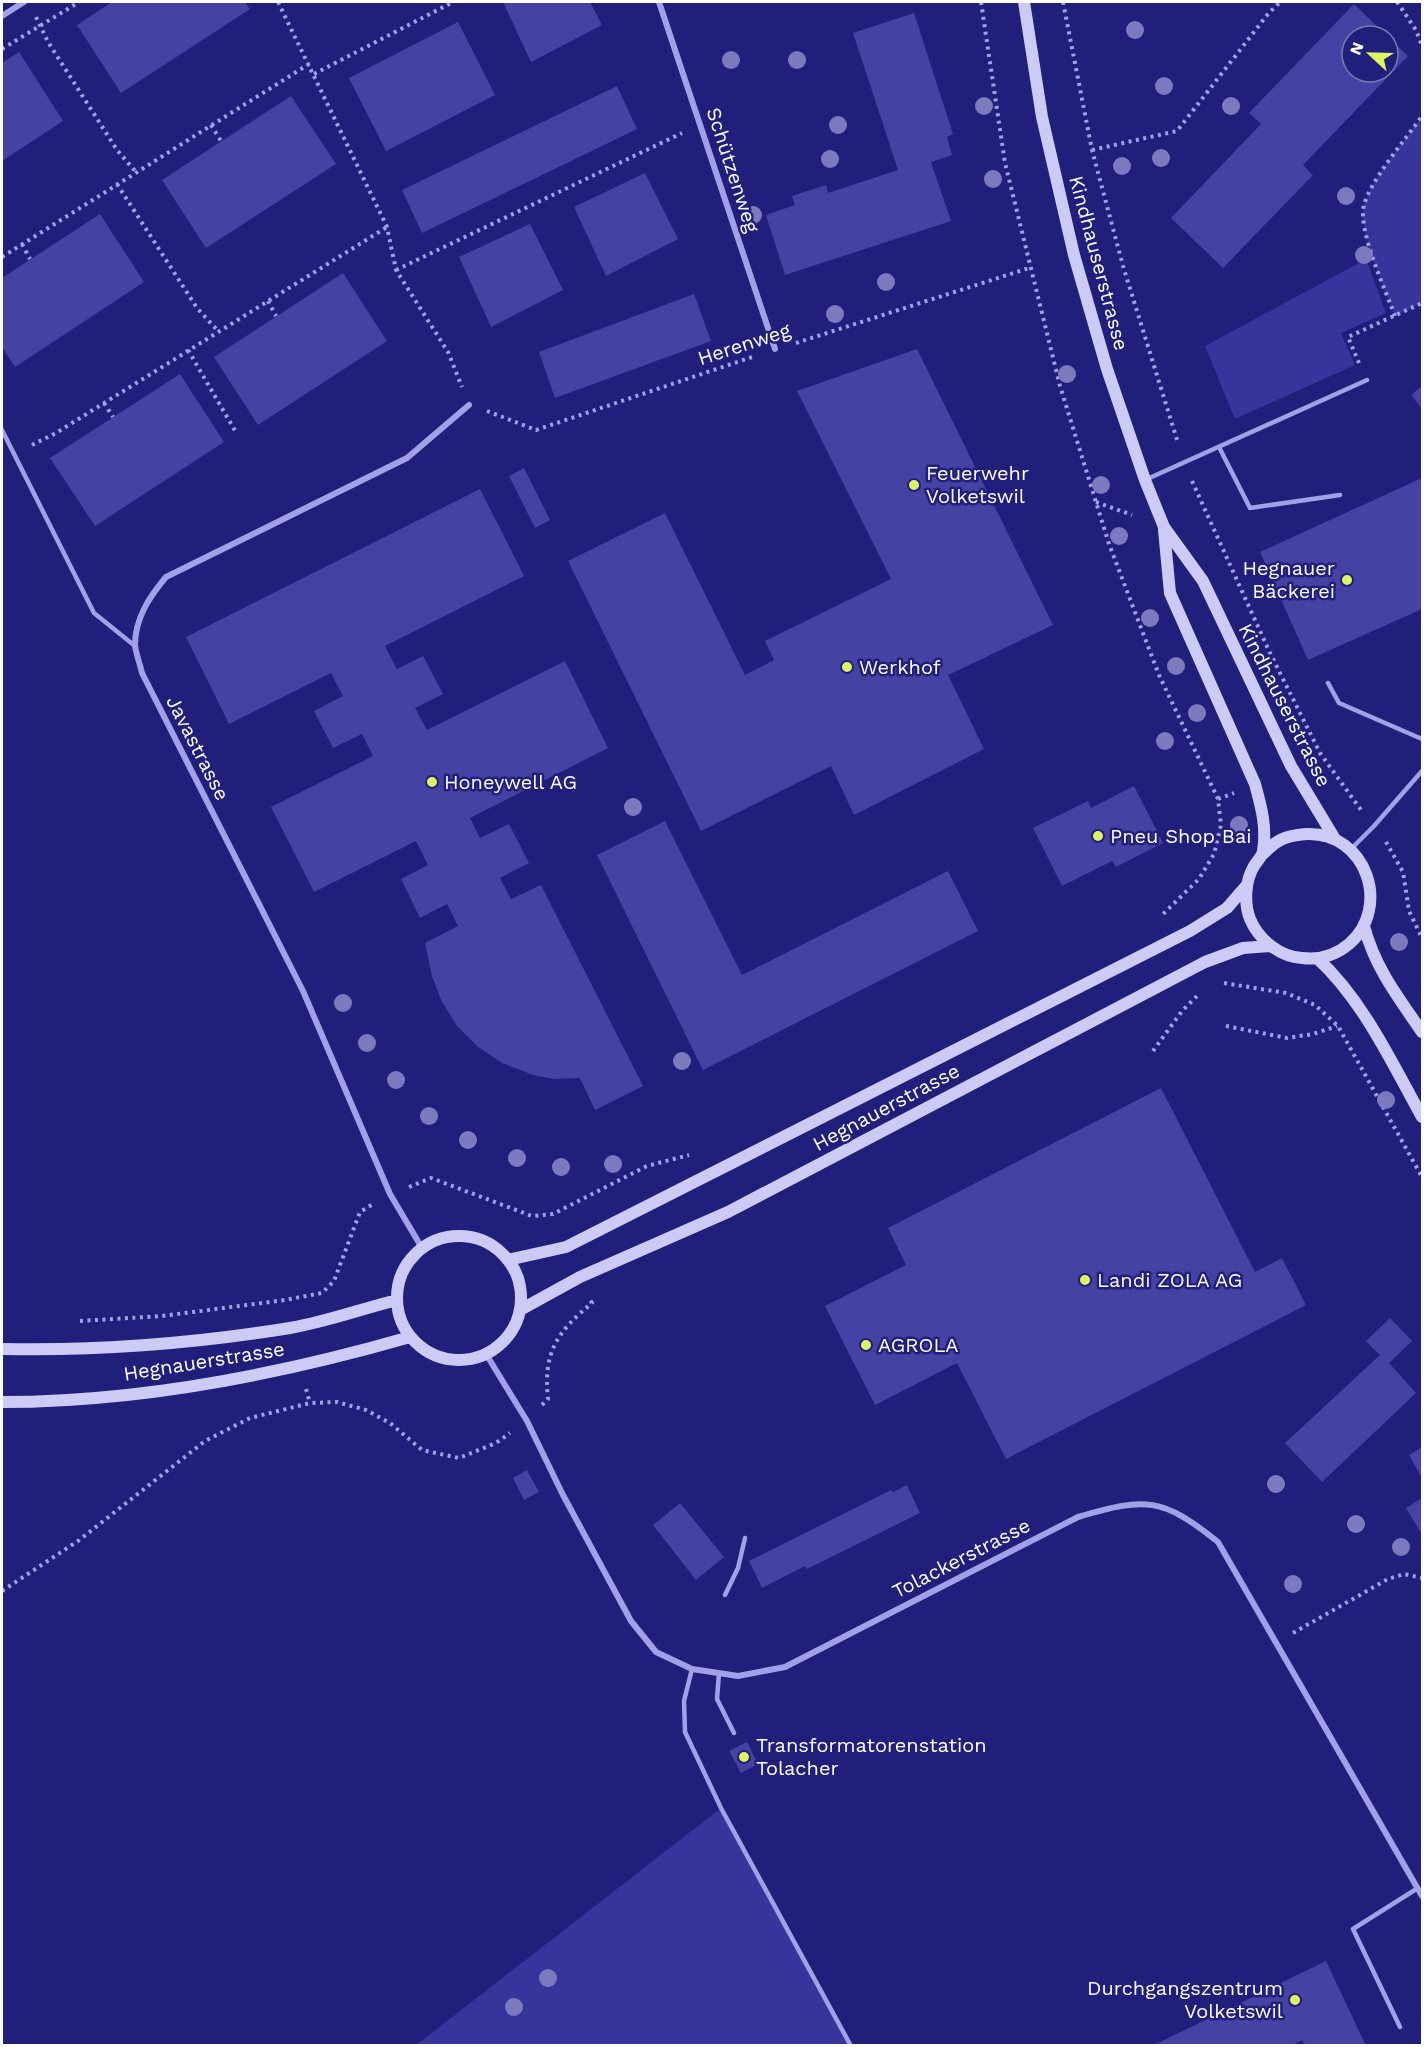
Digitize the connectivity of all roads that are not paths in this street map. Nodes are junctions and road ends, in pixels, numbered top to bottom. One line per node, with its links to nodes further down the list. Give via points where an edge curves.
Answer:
1 (24, 2): 4 (street)
2 (659, 2): 6 (street, Schützenweg)
3 (1024, 2): 11 (main road, Kindhauserstrasse, via 1042,117 1074,255)
4 (15, 4): 5 (street)
5 (2, 16)
6 (775, 349)
7 (1367, 380): 10 (lane)
8 (469, 405): 14 (street, Javastrasse, via 407,458 166,577 139,620)
9 (2, 430): 14 (lane, via 94,613)
10 (1219, 447): 11 (lane); 12 (lane, via 1250,508)
11 (1145, 480): 13 (main road, Kindhauserstrasse)
12 (1340, 495)
13 (1164, 527): 18 (main road, Kindhauserstrasse, via 1203,581 1291,766); 20 (main road, Kindhauserstrasse, via 1170,593 1255,784 1263,814)
14 (135, 646): 27 (street, Javastrasse, via 142,673 303,991 390,1194)
15 (1328, 683): 16 (lane, via 1339,704)
16 (1422, 739)
17 (1422, 771): 19 (lane)
18 (1335, 839): 19 (main road, Kindhauserstrasse); 20 (main road, Kindhauserstrasse, via 1316,834 1296,835 1278,841)
19 (1351, 849): 22 (main road, Kindhauserstrasse, via 1369,877 1370,910)
20 (1263, 854): 21 (main road, Kindhauserstrasse)
21 (1247, 885): 23 (main road, Kindhauserstrasse, via 1250,919); 28 (main road, Hegnauerstrasse, via 1227,908 1190,931 566,1247)
22 (1364, 926): 24 (main road, Kindhauserstrasse, via 1345,947); 25 (main road, via 1371,950 1390,986)
23 (1270, 946): 24 (main road, Kindhauserstrasse, via 1300,958); 30 (main road, Hegnauerstrasse, via 1243,948 1205,962 728,1212 580,1277)
24 (1317, 958): 26 (main road, via 1334,973 1361,1009)
25 (1422, 1032)
26 (1422, 1117)
27 (422, 1248): 28 (main road, via 439,1239 477,1238); 29 (main road, via 408,1262 399,1280)
28 (508, 1260): 30 (main road, via 517,1276)
29 (397, 1300): 31 (main road); 32 (main road, Hegnauerstrasse, via 292,1328 60,1350)
30 (520, 1310): 33 (main road, via 514,1328)
31 (410, 1337): 33 (main road, via 423,1349 454,1361); 34 (main road, Hegnauerstrasse, via 300,1365 184,1387 101,1397)
32 (2, 1348)
33 (486, 1354): 37 (street, Tolackerstrasse, via 527,1421 631,1621 657,1652)
34 (2, 1402)
35 (745, 1538): 36 (lane, via 738,1568)
36 (725, 1595)
37 (692, 1669): 38 (street, Tolackerstrasse); 43 (lane, via 684,1701 685,1732 721,1808)
38 (719, 1673): 39 (lane, via 717,1700); 40 (street, Tolackerstrasse, via 738,1676 785,1667 1077,1516 1106,1508 1162,1505 1218,1542)
39 (734, 1733)
40 (1418, 1888): 41 (street, Tolackerstrasse); 42 (lane, via 1353,1929)
41 (1422, 1896)
42 (1400, 2027)
43 (850, 2046)

